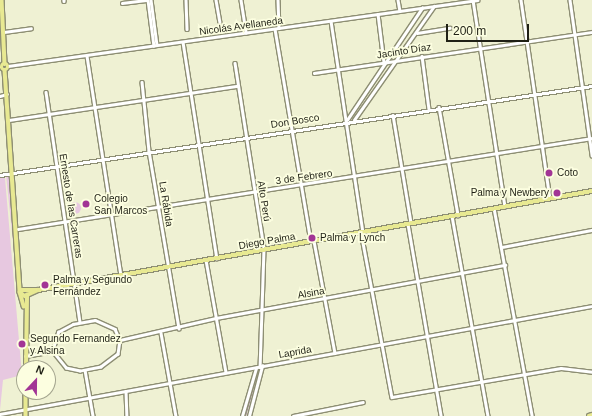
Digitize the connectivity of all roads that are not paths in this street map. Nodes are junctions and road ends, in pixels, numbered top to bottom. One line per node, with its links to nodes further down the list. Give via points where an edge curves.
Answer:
1 (2, 0): 20 (main road)
2 (147, 0): 13 (street); 32 (street)
3 (151, 0): 32 (street)
4 (186, 0): 23 (street)
5 (216, 0): 19 (street)
6 (241, 0): 27 (street)
7 (278, 0): 24 (street)
8 (398, 0): 16 (street)
9 (473, 0): 10 (street, Nicolás Avellaneda); 14 (street, Nicolás Avellaneda); 33 (street)
10 (477, 0)
11 (521, 0): 30 (street)
12 (570, 0): 29 (street)
13 (122, 2)
14 (434, 6): 15 (street, Nicolás Avellaneda); 28 (street)
15 (423, 8): 16 (street, Nicolás Avellaneda); 37 (street)
16 (400, 11): 17 (street, Nicolás Avellaneda)
17 (378, 14): 18 (street, Nicolás Avellaneda); 37 (street)
18 (331, 21): 24 (street, Nicolás Avellaneda); 40 (street)
19 (220, 22)
20 (1, 23): 25 (main road)
21 (31, 28): 25 (street)
22 (450, 28): 28 (street)
23 (187, 29)
24 (277, 29): 27 (street, Nicolás Avellaneda); 61 (street)
25 (3, 32): 39 (main road)
26 (592, 32): 29 (street, Jacinto Díaz)
27 (246, 33): 31 (street, Nicolás Avellaneda)
28 (416, 33): 36 (street)
29 (574, 35): 30 (street, Jacinto Díaz); 45 (street)
30 (527, 41): 33 (street, Jacinto Díaz); 49 (street)
31 (183, 42): 32 (street, Nicolás Avellaneda); 48 (street)
32 (155, 46): 34 (street, Nicolás Avellaneda)
33 (480, 48): 35 (street, Jacinto Díaz); 52 (street)
34 (87, 56): 39 (street, Nicolás Avellaneda); 54 (street)
35 (422, 56): 36 (street, Jacinto Díaz); 55 (street)
36 (394, 61): 37 (street, Jacinto Díaz); 59 (street)
37 (386, 62): 40 (street, Jacinto Díaz); 60 (street)
38 (235, 63): 43 (street, Alto Perú)
39 (4, 67): 47 (main road)
40 (339, 69): 41 (street, Jacinto Díaz); 60 (street)
41 (314, 73)
42 (142, 82): 51 (street, La Rábida)
43 (237, 86): 48 (street); 62 (street, Alto Perú)
44 (592, 86): 45 (street, Don Bosco)
45 (581, 87): 49 (street, Don Bosco); 63 (street)
46 (46, 92): 57 (street, Ernesto de las Carreras)
47 (7, 94): 50 (street); 58 (main road)
48 (191, 94): 51 (street); 64 (street)
49 (534, 94): 52 (street, Don Bosco); 65 (street)
50 (0, 96)
51 (144, 100): 54 (street); 66 (street, La Rábida)
52 (487, 101): 53 (street, Don Bosco); 67 (street)
53 (439, 107): 55 (street, Don Bosco); 70 (street)
54 (95, 108): 57 (street); 69 (street)
55 (429, 109): 56 (street, Don Bosco)
56 (393, 115): 59 (street, Don Bosco); 72 (street)
57 (48, 116): 58 (street); 71 (street, Ernesto de las Carreras)
58 (9, 120): 73 (main road)
59 (354, 120): 60 (street, Don Bosco)
60 (347, 121): 61 (street, Don Bosco); 75 (street)
61 (291, 130): 62 (street, Don Bosco); 76 (street)
62 (245, 137): 64 (street, Don Bosco); 78 (street, Alto Perú)
63 (591, 139): 65 (street, 3 de Febrero); 68 (street)
64 (198, 144): 66 (street, Don Bosco); 80 (street)
65 (542, 147): 67 (street, 3 de Febrero); 79 (street)
66 (149, 151): 69 (street, Don Bosco); 82 (street, La Rábida)
67 (496, 154): 70 (street, 3 de Febrero); 81 (street)
68 (592, 155)
69 (102, 158): 71 (street, Don Bosco); 84 (street)
70 (449, 162): 72 (street, 3 de Febrero); 85 (street)
71 (56, 166): 73 (street, Don Bosco); 87 (street, Ernesto de las Carreras)
72 (402, 169): 75 (street, 3 de Febrero); 88 (street)
73 (12, 173): 74 (street, Don Bosco); 89 (main road)
74 (0, 175)
75 (356, 177): 76 (street, 3 de Febrero); 91 (street)
76 (302, 186): 78 (street, 3 de Febrero); 92 (street)
77 (592, 190): 79 (main road, Diego Palma)
78 (254, 192): 80 (street, 3 de Febrero); 94 (street, Alto Perú)
79 (550, 198): 81 (main road, Diego Palma)
80 (207, 199): 82 (street, 3 de Febrero); 95 (street)
81 (505, 207): 83 (main road, Diego Palma)
82 (158, 208): 84 (street, 3 de Febrero); 97 (street, La Rábida)
83 (494, 208): 85 (main road, Diego Palma); 93 (street)
84 (111, 215): 87 (street, 3 de Febrero); 100 (street)
85 (458, 215): 86 (main road, Diego Palma)
86 (452, 216): 88 (main road, Diego Palma); 99 (street)
87 (65, 222): 89 (street, 3 de Febrero); 103 (street, Ernesto de las Carreras)
88 (409, 224): 91 (main road, Diego Palma); 102 (street)
89 (18, 229): 101 (main road)
90 (592, 230): 93 (street)
91 (362, 232): 92 (main road, Diego Palma); 106 (street)
92 (313, 241): 94 (main road, Diego Palma); 109 (street)
93 (502, 247): 98 (street)
94 (264, 249): 95 (main road, Diego Palma); 112 (street, Alto Perú)
95 (217, 258): 96 (main road, Diego Palma)
96 (206, 260): 97 (main road, Diego Palma); 113 (street)
97 (168, 266): 100 (main road, Diego Palma); 116 (street, La Rábida)
98 (505, 266): 99 (street, Alsina); 114 (street)
99 (463, 274): 102 (street, Alsina); 117 (street)
100 (121, 275): 103 (main road, Diego Palma)
101 (22, 278): 104 (main road); 107 (main road)
102 (418, 282): 106 (street, Alsina); 119 (street)
103 (75, 283): 105 (main road, Diego Palma); 115 (street, Ernesto de las Carreras)
104 (26, 288): 105 (main road, Diego Palma); 107 (main road); 108 (main road)
105 (38, 290): 108 (main road, Diego Palma)
106 (371, 291): 109 (street, Alsina); 121 (street)
107 (20, 292): 108 (main road); 110 (main road)
108 (27, 294): 110 (main road)
109 (325, 298): 112 (street, Alsina); 123 (street)
110 (24, 306): 124 (main road)
111 (592, 306): 114 (street, Laprida)
112 (262, 310): 113 (street, Alsina); 126 (street, Alto Perú)
113 (216, 318): 116 (street, Alsina); 129 (street)
114 (515, 321): 117 (street, Laprida); 131 (street)
115 (80, 322): 120 (street, via 107,323); 122 (street, via 58,332)
116 (179, 328): 118 (street, Alsina)
117 (473, 329): 119 (street, Laprida); 132 (street)
118 (162, 332): 120 (street, Alsina); 133 (street)
119 (428, 337): 121 (street, Laprida); 134 (street)
120 (120, 340): 128 (street, via 118,354 110,363)
121 (381, 345): 123 (street, Laprida); 134 (street, via 392,397)
122 (52, 351): 124 (street); 128 (street, via 66,368)
123 (335, 353): 126 (street, Laprida)
124 (25, 356): 125 (main road)
125 (25, 360)
126 (261, 366): 127 (street, Laprida); 148 (street, Alto Perú)
127 (256, 368): 129 (street, Laprida); 147 (street)
128 (86, 370): 136 (street)
129 (226, 372): 133 (street, Laprida)
130 (592, 372): 131 (street, via 573,368)
131 (525, 374): 132 (street); 152 (street)
132 (482, 381): 134 (street); 151 (street)
133 (170, 383): 135 (street, Laprida); 146 (street)
134 (436, 389): 150 (street)
135 (126, 391): 136 (street, Laprida); 145 (street)
136 (90, 397): 139 (street, Laprida); 143 (street)
137 (26, 400): 139 (main road)
138 (363, 402): 141 (street)
139 (26, 409): 140 (street, Laprida); 142 (main road)
140 (0, 414)
141 (308, 415): 149 (street)
142 (26, 416)
143 (93, 416)
144 (124, 416): 145 (street)
145 (127, 416)
146 (176, 416)
147 (242, 416)
148 (249, 416)
149 (293, 416)
150 (441, 416)
151 (488, 416)
152 (532, 416)

